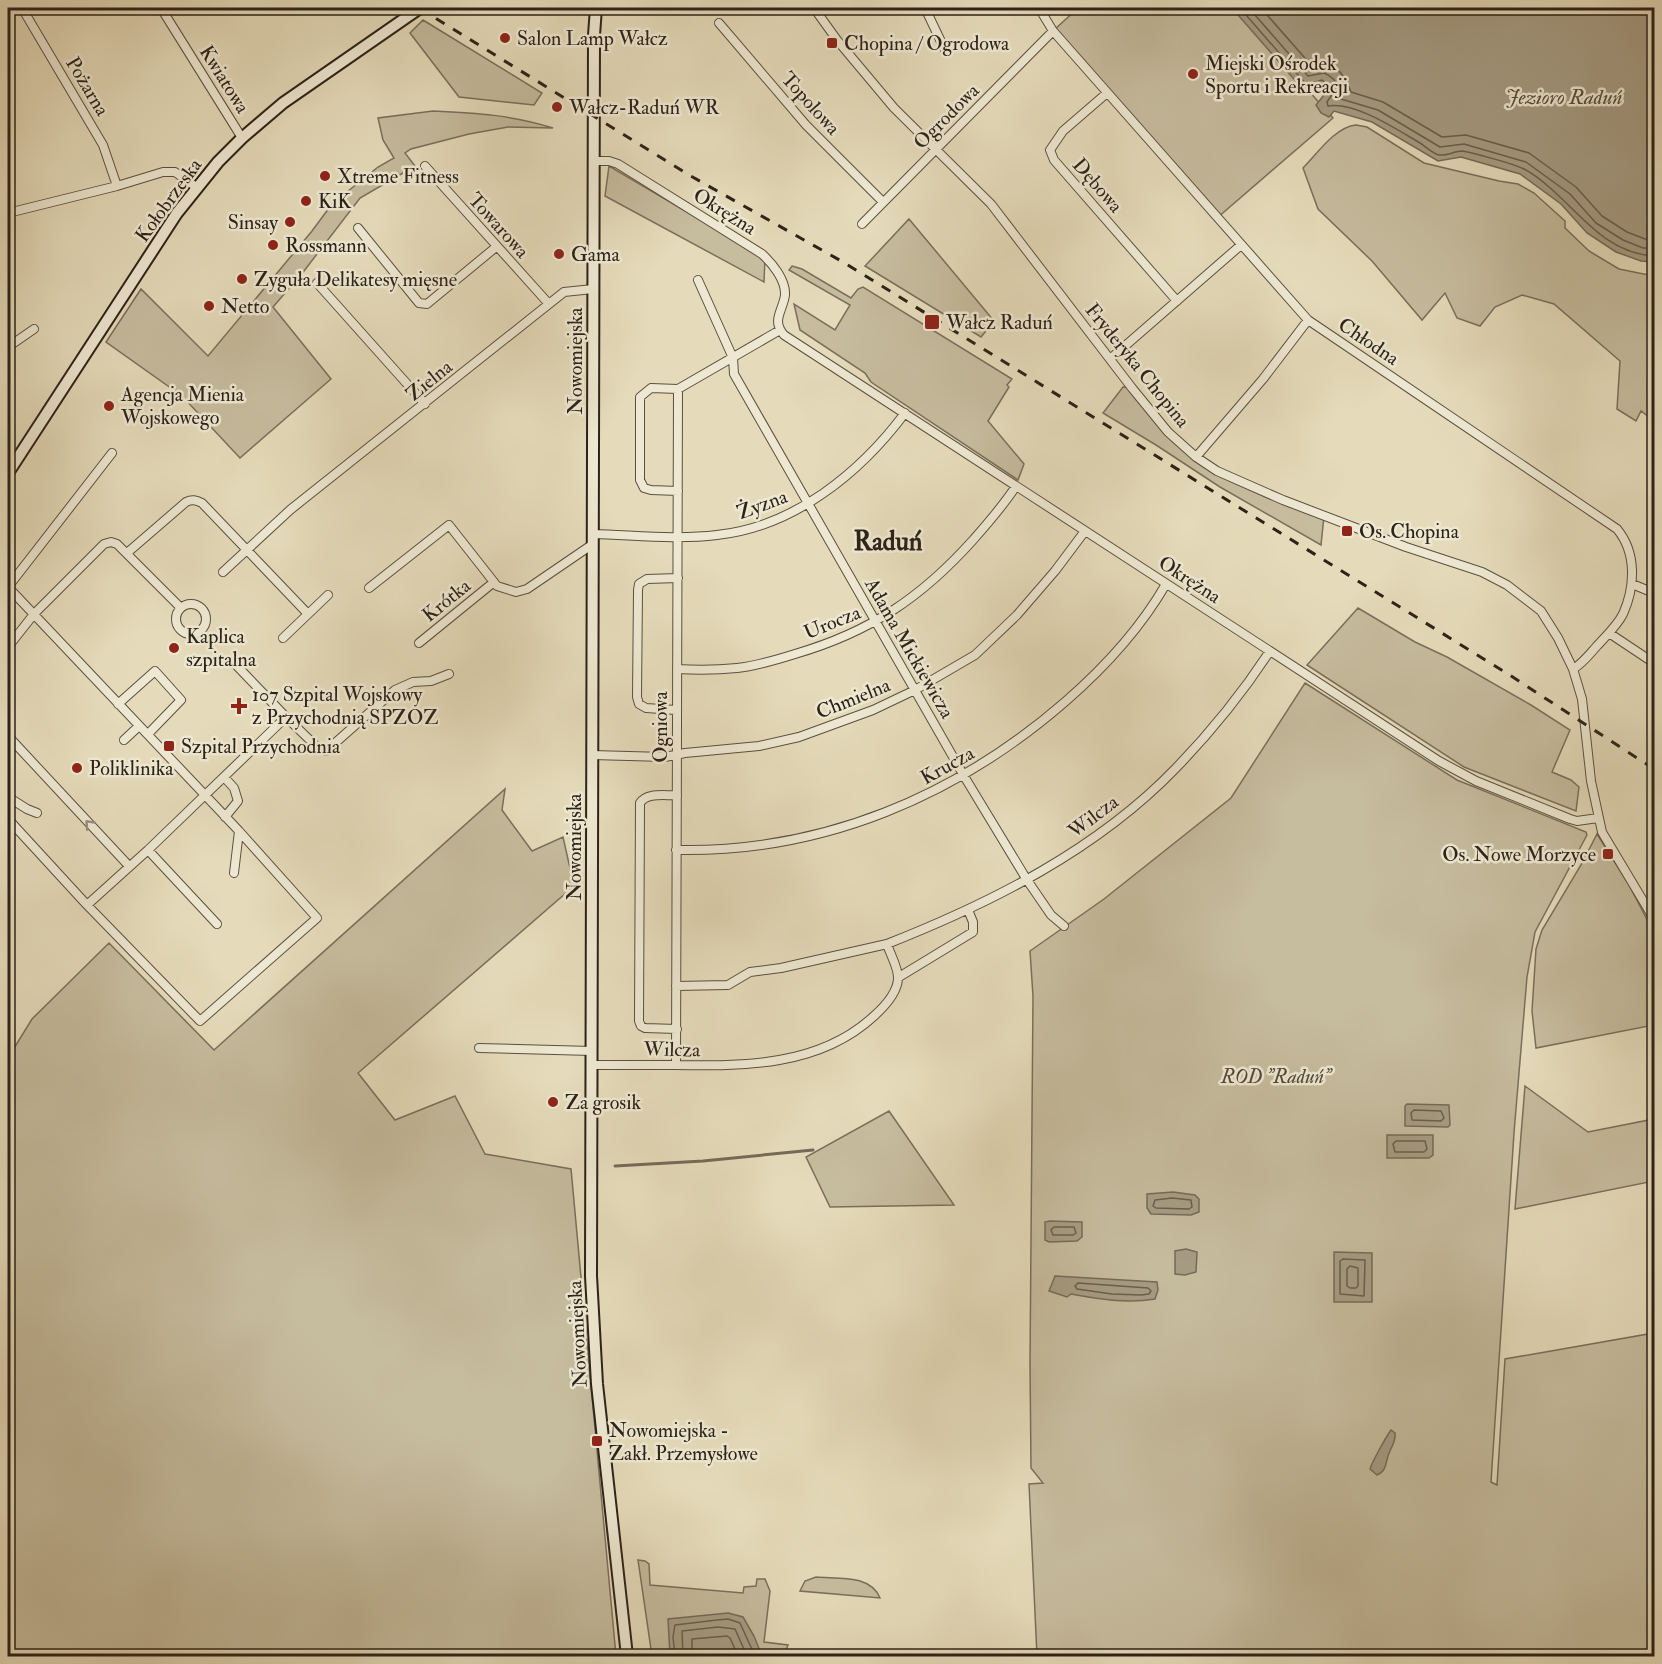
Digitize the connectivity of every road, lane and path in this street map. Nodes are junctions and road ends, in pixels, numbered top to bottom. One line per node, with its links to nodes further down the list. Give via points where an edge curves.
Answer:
1 (22, 8): 18 (street, Pożarna, via 104,145)
2 (161, 8): 14 (street, Kwiatowa)
3 (420, 8): 14 (street, Kołobrzeska, via 283,104)
4 (589, 8): 11 (street, Nowomiejska)
5 (596, 8): 11 (street, Nowomiejska)
6 (814, 8): 15 (street, Fryderyka Chopina, via 880,92)
7 (925, 8): 12 (street)
8 (1039, 8): 10 (street, Chłodna)
9 (720, 22): 20 (street, Topolowa, via 806,125)
10 (1053, 31): 13 (street, Chłodna); 15 (street, Ogrodowa)
11 (594, 35): 16 (street, Nowomiejska)
12 (945, 50)
13 (1107, 93): 24 (street, Chłodna); 29 (street, Dębowa, via 1063,131 1050,150 1054,160)
14 (242, 138): 19 (street, Kołobrzeska)
15 (936, 150): 20 (street, Ogrodowa); 36 (street, Fryderyka Chopina, via 997,211)
16 (594, 161): 28 (street, Nowomiejska); 33 (street, Okrężna, via 618,164 762,254 775,268 784,288 777,317)
17 (425, 166): 25 (street, Towarowa)
18 (117, 186): 19 (street, via 174,172); 21 (street)
19 (196, 187): 42 (street, Kołobrzeska)
20 (883, 202): 22 (street, Ogrodowa)
21 (8, 213)
22 (862, 224)
23 (358, 228): 25 (street, via 419,303 426,303)
24 (1241, 245): 29 (street); 31 (street, Chłodna)
25 (496, 247): 30 (street, Towarowa)
26 (698, 280): 35 (street, Adama Mickiewicza)
27 (317, 283): 38 (street)
28 (593, 289): 30 (street, Zielna, via 564,292); 48 (street, Nowomiejska)
29 (1177, 301): 36 (street)
30 (549, 304): 38 (street, Zielna)
31 (1308, 320): 41 (street); 55 (street, Chłodna, via 1617,529 1628,545)
32 (34, 329): 34 (street)
33 (780, 330): 35 (street); 39 (street, Okrężna)
34 (8, 347)
35 (733, 358): 37 (street); 45 (street, Adama Mickiewicza, via 735,374)
36 (1110, 359): 41 (street, Fryderyka Chopina, via 1168,432)
37 (678, 389): 44 (street, Ogniowa); 44 (street, via 651,388 640,397 640,480 644,488 651,490)
38 (425, 404): 49 (street, Zielna, via 290,510)
39 (905, 413): 43 (street, Okrężna); 45 (street, Żyzna, via 856,468)
40 (112, 453): 60 (street, via 8,587)
41 (1196, 457): 71 (street, Fryderyka Chopina, via 1217,471 1283,500 1482,572 1507,585 1541,611)
42 (8, 473)
43 (1016, 486): 46 (street, Okrężna); 62 (street, Urocza, via 936,578)
44 (678, 490): 47 (street, Ogniowa)
45 (808, 504): 47 (street, Żyzna, via 741,531); 62 (street, Adama Mickiewicza)
46 (1085, 531): 54 (street, Okrężna); 73 (street, Chmielna, via 996,637 975,655)
47 (677, 536): 48 (street, Żyzna); 52 (street, Ogniowa)
48 (593, 539): 53 (street, via 560,568 526,589 516,592); 81 (street, Nowomiejska)
49 (247, 549): 50 (street, via 202,502 191,500); 51 (street, Zielna); 61 (street)
50 (127, 553): 59 (street); 60 (street, via 117,544 104,544)
51 (223, 572)
52 (678, 578): 70 (street, Ogniowa); 75 (street, via 647,579 639,584 638,590 639,704)
53 (494, 582): 56 (street, via 449,525); 65 (street, Krótka)
54 (1166, 584): 67 (street, Okrężna); 83 (street, Krucza, via 1097,674 1042,722)
55 (1632, 584): 57 (street); 63 (street, Chłodna, via 1623,615)
56 (369, 588)
57 (1654, 592)
58 (328, 595): 61 (street)
59 (181, 608): 59 (street, via 176,619 179,629 188,634 202,630 206,620 203,611 195,605)
60 (34, 614): 66 (street); 74 (street)
61 (308, 614): 64 (street)
62 (875, 622): 70 (street, Urocza, via 822,646 740,668); 73 (street, Adama Mickiewicza)
63 (1609, 633): 68 (street); 71 (street, Chłodna)
64 (283, 638)
65 (419, 643)
66 (8, 647)
67 (1270, 651): 90 (street, Okrężna, via 1476,781 1570,819); 97 (street, Wilcza, via 1222,715 1152,791 1090,840)
68 (1654, 663)
69 (237, 666): 76 (street)
70 (677, 669): 75 (street, Ogniowa)
71 (1573, 669): 90 (street, Fryderyka Chopina, via 1582,699)
72 (449, 674): 76 (street, via 395,690 326,751)
73 (915, 690): 82 (street, Chmielna, via 799,737 759,746); 83 (street, Adama Mickiewicza)
74 (118, 704): 77 (street); 78 (street, via 155,671 181,700)
75 (676, 710): 82 (street, Ogniowa)
76 (286, 717): 84 (street)
77 (139, 726): 78 (street); 80 (street)
78 (148, 734): 86 (street)
79 (8, 736): 95 (street, one-way to 79)
80 (124, 740)
81 (592, 755): 82 (street, Chmielna); 108 (street, Nowomiejska)
82 (677, 755): 85 (street, Ogniowa)
83 (964, 776): 94 (street, Krucza, via 883,815 810,837); 97 (street, Adama Mickiewicza)
84 (224, 777): 86 (street); 89 (street, via 238,796)
85 (677, 795): 94 (street, Ogniowa); 106 (street, via 648,796 640,803 639,1021 645,1028)
86 (205, 796): 89 (street); 93 (street)
87 (8, 797): 88 (street)
88 (37, 813)
89 (225, 817): 92 (street)
90 (1598, 818): 100 (street, Fryderyka Chopina, via 1609,847)
91 (8, 819): 98 (street)
92 (239, 831): 96 (street); 98 (street, via 317,918 200,1021)
93 (148, 850): 95 (street); 101 (street)
94 (676, 850): 105 (street, Ogniowa)
95 (129, 866): 98 (street)
96 (234, 873)
97 (1027, 880): 99 (street, Wilcza); 102 (street, Adama Mickiewicza, via 1051,915)
98 (87, 905)
99 (968, 910): 103 (street, Wilcza); 104 (street, via 973,932)
100 (1654, 919)
101 (217, 924)
102 (1064, 926)
103 (887, 944): 104 (street); 105 (street, Wilcza, via 750,972 728,986)
104 (898, 976): 110 (street, Wilcza, via 896,990 881,1009 865,1024 825,1047 765,1064)
105 (676, 986): 106 (street, Ogniowa)
106 (677, 1029): 110 (street, Ogniowa)
107 (479, 1048): 108 (street)
108 (592, 1051): 109 (street, Nowomiejska)
109 (591, 1065): 110 (street, Wilcza); 111 (street, Nowomiejska, via 591,1276)
110 (676, 1065)
111 (627, 1656)

